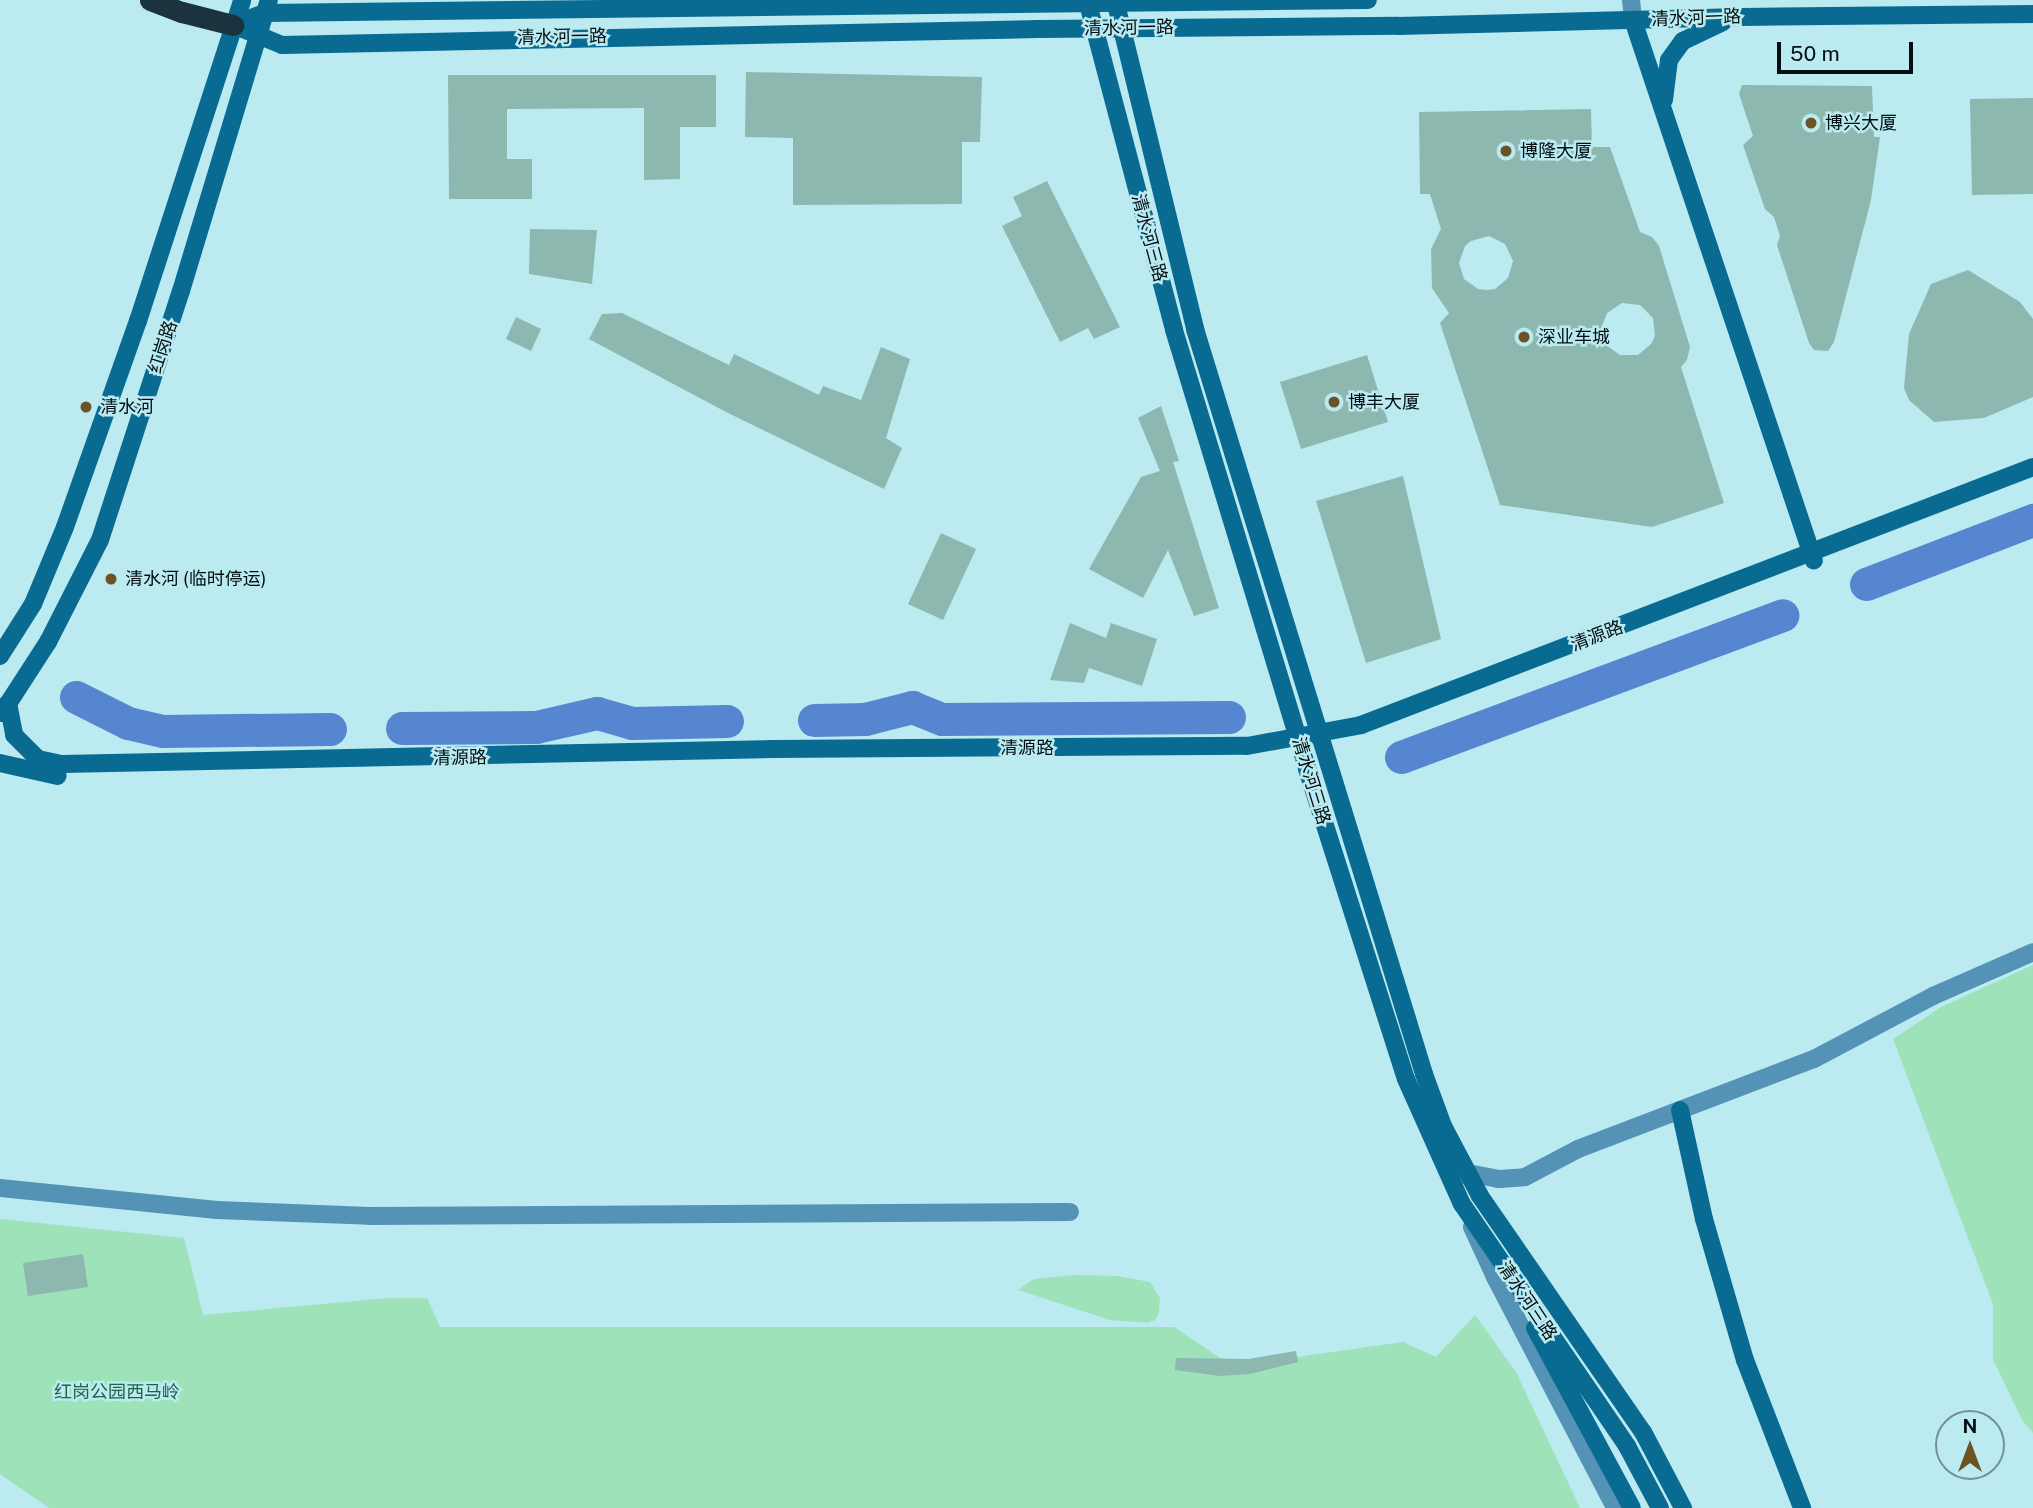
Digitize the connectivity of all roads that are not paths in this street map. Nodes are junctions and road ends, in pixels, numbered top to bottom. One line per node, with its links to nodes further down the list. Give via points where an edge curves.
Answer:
1 (150, 0): 11 (highway)
2 (242, 0): 11 (street, 红岗路)
3 (1368, 0): 6 (street, 清水河一路)
4 (1631, 0): 10 (street)
5 (1087, 2): 6 (street, 清水河一路); 7 (street, 清水河一路); 13 (street, 清水河三路)
6 (1115, 2): 12 (street, 清水河三路)
7 (267, 7): 11 (street, 清水河一路); 14 (street, 红岗路)
8 (2033, 14): 9 (street, 清水河一路)
9 (1741, 17): 10 (street, 清水河一路); 15 (street, via 1683,41 1669,60)
10 (1633, 20): 12 (street, 清水河一路); 15 (street)
11 (233, 25): 14 (street, 清水河一路); 19 (street, 红岗路, via 138,320 65,527 33,604)
12 (1123, 28): 13 (street, 清水河一路); 21 (street, 清水河三路, via 1195,329)
13 (1093, 29): 14 (street, 清水河一路, via 306,45 282,45); 22 (street, 清水河三路, via 1174,330)
14 (258, 36): 20 (street, 红岗路, via 100,540 64,613)
15 (1665, 114): 18 (street)
16 (2033, 467): 18 (street, 清源路)
17 (2033, 477): 18 (street, 清源路)
18 (1813, 557): 21 (street, 清源路, via 1364,737)
19 (0, 656)
20 (4, 709): 22 (street, 清源路, via 14,735 38,759 62,764)
21 (1321, 739): 22 (street, 清源路); 26 (street, 清水河三路, via 1424,1074 1443,1126)
22 (1300, 743): 23 (street, 清源路, via 1247,758 773,760 59,776); 27 (street, 清水河三路, via 1406,1079)
23 (0, 763)
24 (2033, 952): 25 (street, via 1933,996 1814,1059)
25 (1679, 1110): 26 (street, via 1578,1149 1525,1177 1499,1180); 36 (street, via 1704,1219 1745,1360)
26 (1468, 1172): 27 (street); 35 (street, 清水河三路, via 1507,1237 1643,1432)
27 (1448, 1179): 29 (street, 清水河三路)
28 (0, 1188): 30 (street, via 217,1210 370,1216)
29 (1462, 1205): 31 (street, 清水河三路); 32 (street)
30 (1070, 1212)
31 (1514, 1283): 33 (street, via 1548,1356); 34 (street, 清水河三路, via 1627,1446)
32 (1615, 1508)
33 (1632, 1508)
34 (1660, 1508)
35 (1683, 1508)
36 (1802, 1508)

